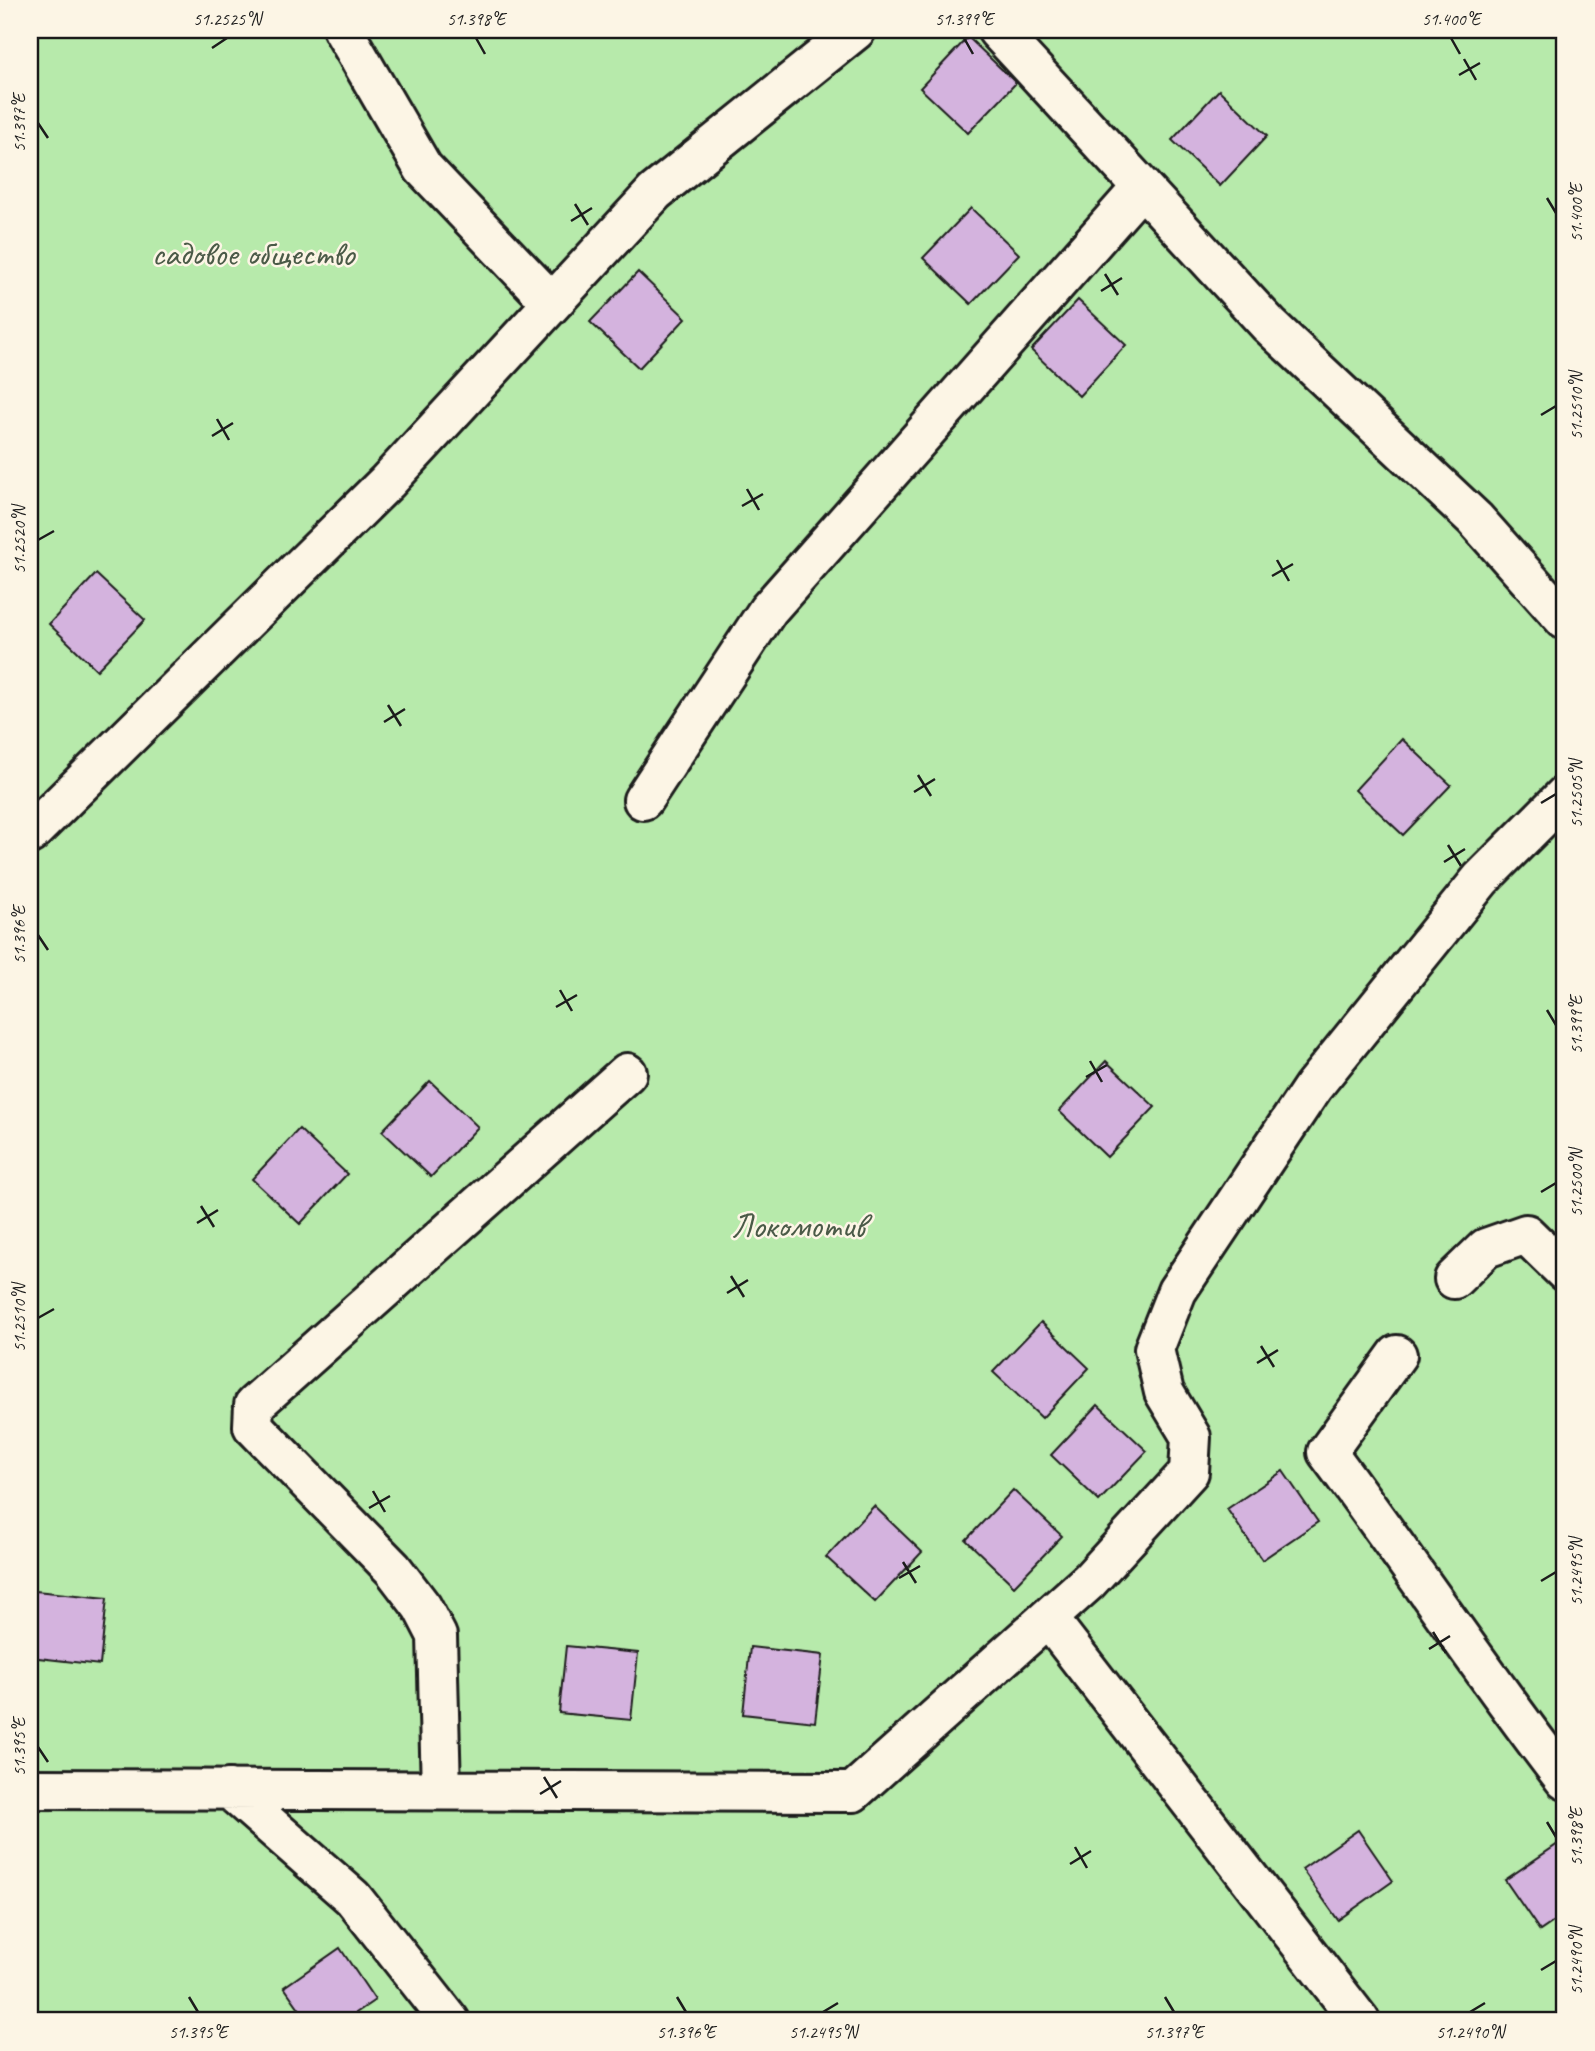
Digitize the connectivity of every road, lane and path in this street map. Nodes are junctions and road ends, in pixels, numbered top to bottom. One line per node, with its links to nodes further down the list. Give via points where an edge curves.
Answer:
1 (343, 30): 5 (street, via 424,168)
2 (856, 30): 5 (street, via 655,192)
3 (997, 30): 4 (street)
4 (1142, 187): 6 (street, via 1269,325 1475,519); 8 (street, via 768,610)
5 (552, 303): 9 (street, via 387,482)
6 (1565, 620)
7 (1565, 794): 14 (street, via 1481,879 1313,1087 1177,1291 1154,1349 1164,1392 1191,1437 1189,1472 1089,1581)
8 (643, 800)
9 (30, 834)
10 (627, 1073): 18 (street, via 254,1405 253,1426 393,1569 437,1636)
11 (1565, 1272): 12 (street, via 1525,1234 1486,1248)
12 (1454, 1279)
13 (1397, 1355): 15 (street, via 1327,1451)
14 (1048, 1618): 18 (street, via 853,1792); 20 (street)
15 (1565, 1780)
16 (30, 1789): 17 (street)
17 (229, 1790): 18 (street); 19 (street, via 354,1898)
18 (440, 1790)
19 (450, 2021)
20 (1360, 2021)

